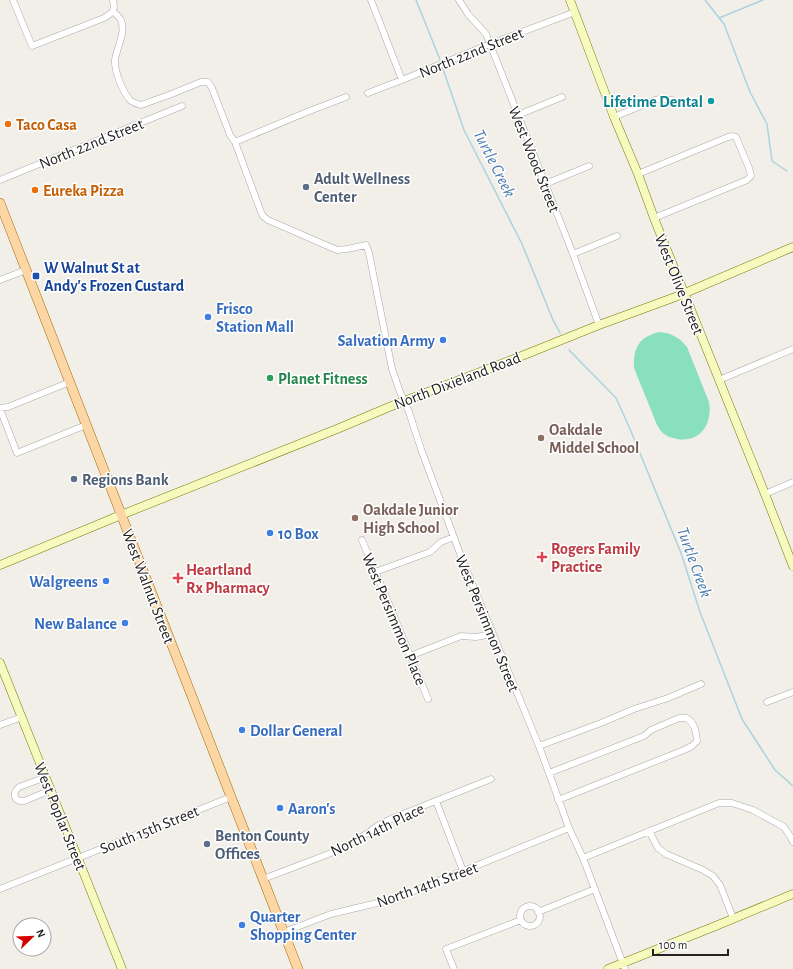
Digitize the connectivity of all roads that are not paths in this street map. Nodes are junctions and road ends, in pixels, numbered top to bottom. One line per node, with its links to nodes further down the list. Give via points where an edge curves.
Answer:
1 (13, 0): 6 (street, via 32,46 104,18)
2 (113, 0): 6 (street)
3 (371, 0): 9 (street)
4 (459, 0): 8 (street, West Wood Street, via 486,34)
5 (570, 0): 7 (main road, West Olive Street)
6 (113, 11): 17 (street, North 22nd Street, via 120,19 122,28 122,38 115,61 116,68 124,91 131,101 141,105 201,82 208,82)
7 (575, 12): 8 (street, North 22nd Street); 16 (main road, West Olive Street)
8 (490, 44): 9 (street, North 22nd Street); 15 (street, West Wood Street)
9 (402, 80): 10 (street, North 22nd Street)
10 (368, 93)
11 (346, 97): 17 (street)
12 (562, 97): 15 (street)
13 (672, 100): 16 (street, via 655,100)
14 (182, 106): 20 (street, North 22nd Street)
15 (518, 114): 21 (street, West Wood Street)
16 (614, 117): 19 (main road, West Olive Street)
17 (235, 142): 34 (street, West Persimmon Street, via 261,212 268,220 337,250 366,245 392,369)
18 (589, 166): 21 (street)
19 (638, 174): 23 (main road, West Olive Street); 23 (street, via 733,136 736,137 749,168 751,176 747,180)
20 (0, 180)
21 (545, 184): 26 (street, West Wood Street)
22 (0, 203): 27 (main road, West Walnut Street)
23 (654, 218): 29 (main road, West Olive Street)
24 (617, 236): 26 (street)
25 (793, 247): 29 (main road, North Dixieland Road)
26 (573, 254): 30 (street, West Wood Street)
27 (26, 270): 28 (street); 33 (main road, West Walnut Street)
28 (0, 280)
29 (684, 293): 30 (main road, North Dixieland Road); 32 (main road, West Olive Street)
30 (599, 325): 34 (main road, North Dixieland Road)
31 (793, 349): 32 (street)
32 (719, 380): 38 (main road, West Olive Street)
33 (70, 382): 35 (street); 36 (main road, West Walnut Street)
34 (404, 401): 39 (main road, North Dixieland Road); 40 (street, West Persimmon Street)
35 (0, 409): 36 (street, via 17,453)
36 (86, 425): 39 (main road, West Walnut Street)
37 (793, 482): 38 (street)
38 (765, 494): 43 (main road, West Olive Street)
39 (122, 515): 42 (main road, North Dixieland Road); 59 (main road, West Walnut Street)
40 (454, 537): 44 (street, via 441,542 430,552); 45 (street, West Persimmon Street)
41 (362, 540): 44 (street, West Persimmon Place)
42 (0, 565)
43 (793, 566)
44 (375, 572): 46 (street, West Persimmon Place)
45 (492, 634): 46 (street, via 461,636); 54 (street, West Persimmon Street)
46 (410, 656): 50 (street, West Persimmon Place)
47 (0, 663): 52 (main road, West Poplar Street)
48 (701, 684): 54 (street)
49 (793, 692): 51 (street)
50 (428, 699)
51 (767, 702)
52 (22, 717): 53 (street); 56 (main road, West Poplar Street)
53 (0, 725)
54 (539, 746): 55 (street, West Persimmon Street)
55 (549, 773): 60 (street, West Persimmon Street); 60 (street, via 644,736 651,730 679,718 687,718 692,722 696,732 697,741 688,748)
56 (46, 777): 58 (main road, West Poplar Street); 58 (street, via 19,787 14,797 16,800 24,801)
57 (491, 779): 61 (street, North 14th Place)
58 (51, 790): 65 (main road, West Poplar Street)
59 (231, 797): 65 (street, South 15th Street); 68 (main road, West Walnut Street)
60 (558, 800): 62 (street, West Persimmon Street)
61 (436, 801): 67 (street); 68 (street, North 14th Place, via 377,826 339,850)
62 (569, 828): 66 (street, West Persimmon Street); 67 (street, North 14th Street)
63 (649, 832): 64 (street, via 719,803 732,803 753,810 784,827); 66 (street); 73 (street, via 658,848 666,854 713,876 720,886)
64 (793, 842)
65 (78, 858): 69 (street, South 15th Street); 77 (main road, West Poplar Street)
66 (583, 858): 70 (street, West Persimmon Street)
67 (463, 871): 75 (street, North 14th Street, via 394,899 331,914)
68 (263, 879): 75 (main road, West Walnut Street)
69 (0, 889)
70 (595, 889): 72 (street); 76 (street, West Persimmon Street)
71 (793, 894): 73 (main road)
72 (538, 912): 74 (street, via 538,920 532,925); 74 (street, via 536,908 526,907 521,911)
73 (733, 918): 76 (main road)
74 (521, 920): 79 (street, via 446,949)
75 (284, 932): 78 (main road, West Walnut Street)
76 (624, 966): 80 (main road)
77 (122, 969)
78 (298, 969)
79 (454, 969)
80 (608, 969)

